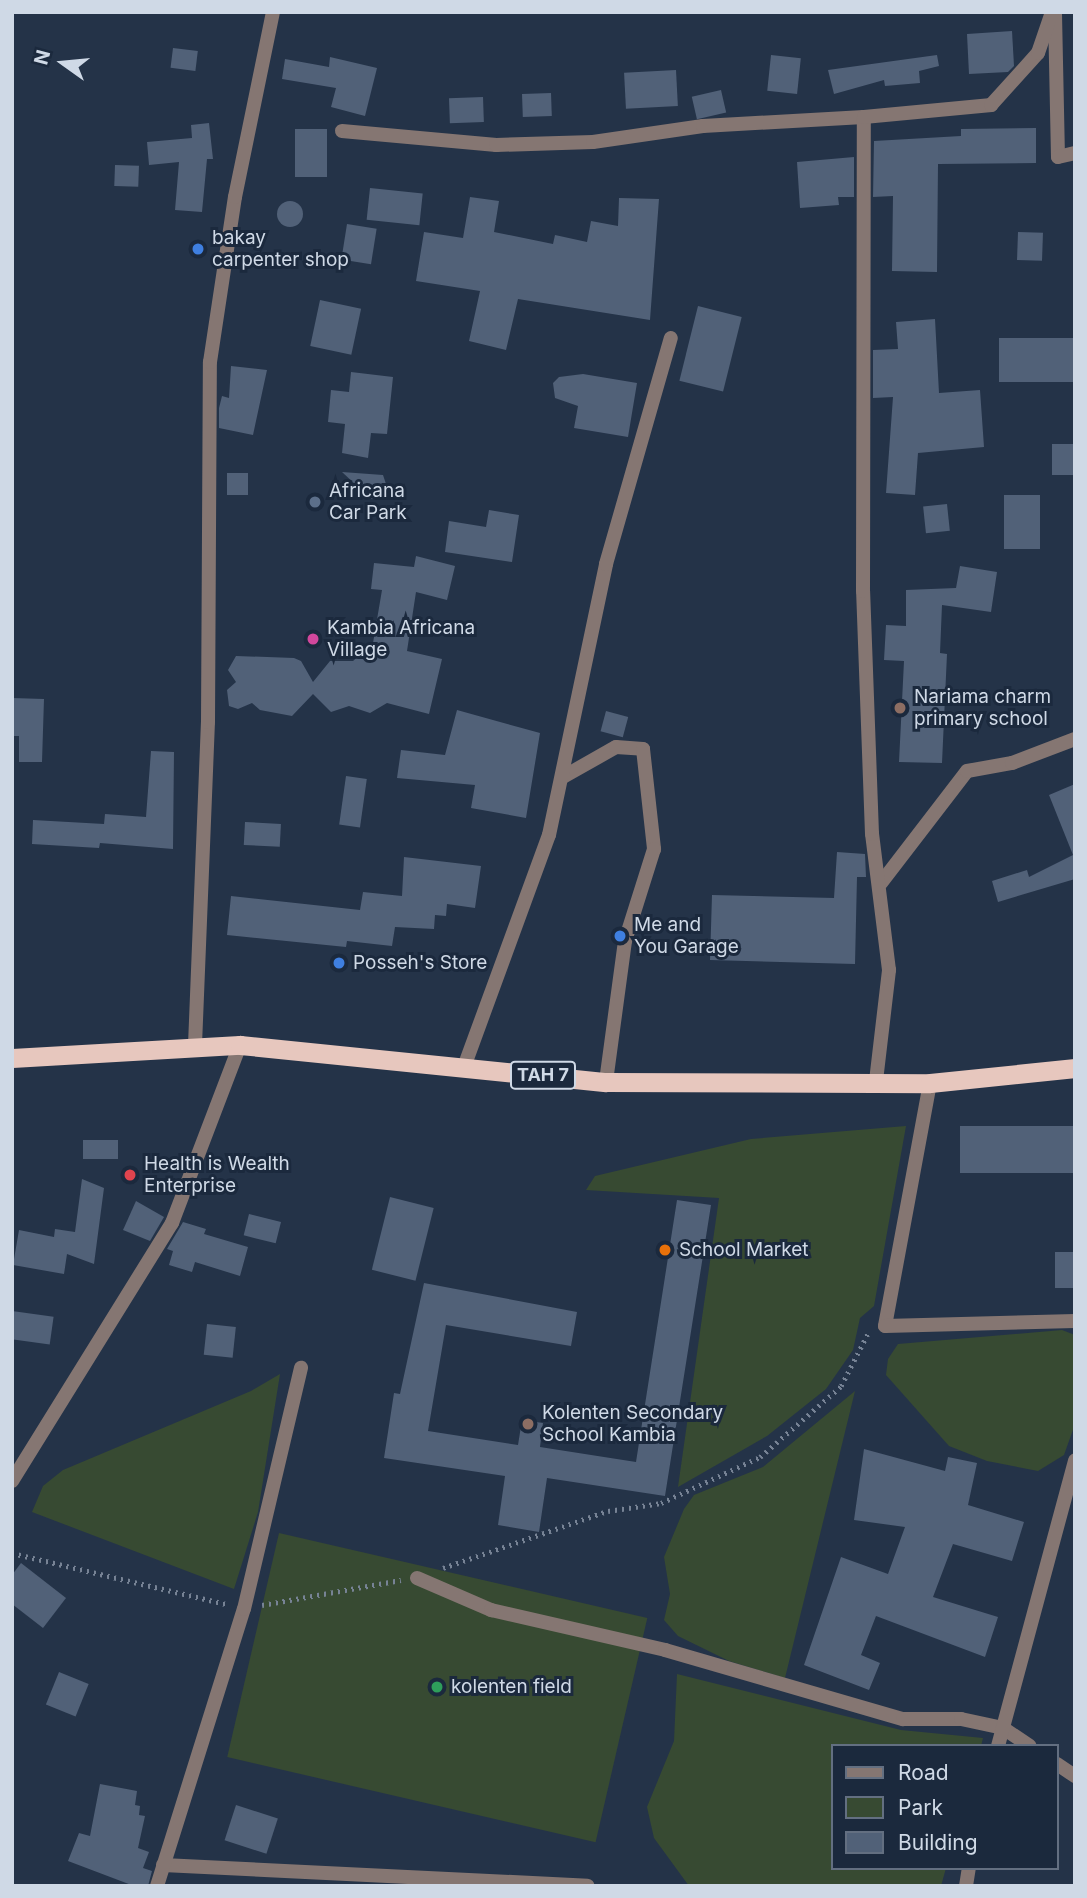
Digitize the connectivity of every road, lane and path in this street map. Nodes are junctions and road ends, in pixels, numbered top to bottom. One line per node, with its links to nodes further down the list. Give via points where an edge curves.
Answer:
1 (273, 12): 10 (street, via 238,183 210,362 208,722)
2 (1054, 12): 3 (street, via 1038,53 991,105); 5 (street, via 1058,157)
3 (864, 117): 4 (street, via 703,126 593,142 496,145); 9 (street, via 863,591 872,834)
4 (342, 131)
5 (1075, 153)
6 (671, 338): 8 (street, via 606,564)
7 (1075, 739): 9 (street, via 1012,764 967,771)
8 (563, 777): 13 (street, via 549,835); 16 (street, via 616,747 643,749 653,849 625,941)
9 (881, 883): 15 (street, via 889,970)
10 (195, 1045): 11 (highway, TAH 7); 12 (highway, TAH 7)
11 (240, 1045): 13 (highway, TAH 7); 22 (street, via 172,1223)
12 (12, 1058)
13 (464, 1067): 16 (highway, TAH 7)
14 (1075, 1068): 17 (highway, TAH 7)
15 (876, 1081): 16 (highway, TAH 7); 17 (highway, TAH 7)
16 (606, 1082)
17 (930, 1083): 19 (street)
18 (1075, 1321): 19 (street)
19 (885, 1326): 24 (path, via 866,1334 841,1386 760,1457 661,1503 608,1511)
20 (301, 1368): 25 (street)
21 (1075, 1460): 26 (street)
22 (12, 1481)
23 (12, 1553): 25 (path)
24 (417, 1577): 25 (path); 26 (street, via 491,1610 664,1650 903,1719 961,1719)
25 (244, 1609): 31 (street)
26 (1003, 1728): 27 (street); 28 (street)
27 (999, 1744)
28 (1027, 1744)
29 (1059, 1765): 30 (street)
30 (1075, 1776)
31 (163, 1865): 32 (street); 33 (street)
32 (157, 1886)
33 (587, 1886)

